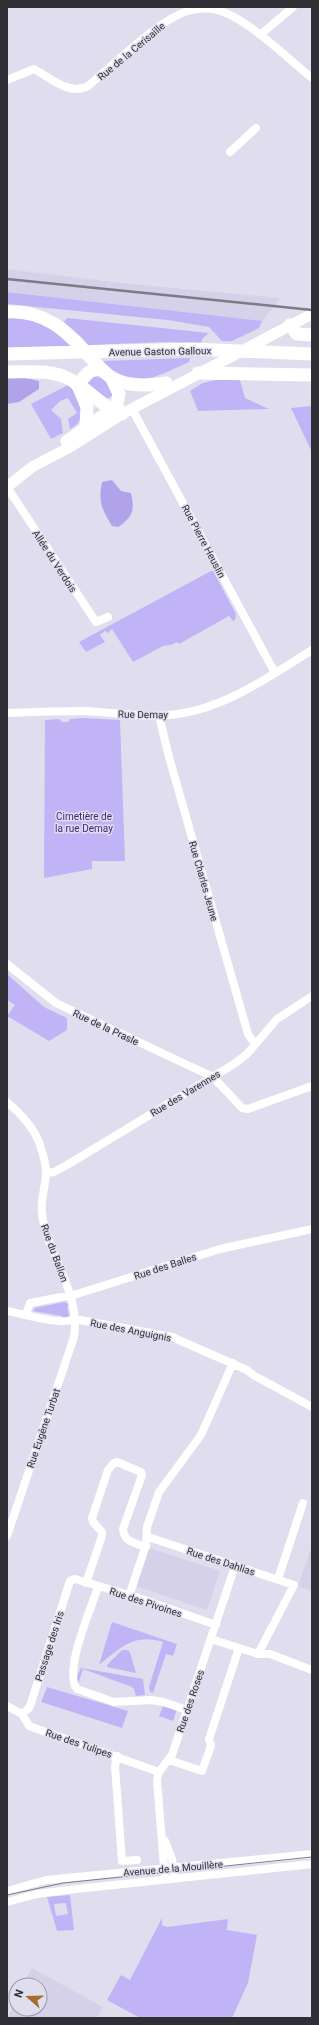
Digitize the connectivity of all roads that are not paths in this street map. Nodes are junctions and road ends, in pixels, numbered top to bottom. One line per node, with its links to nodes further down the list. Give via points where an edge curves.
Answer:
1 (293, 7): 2 (street)
2 (260, 35): 3 (street); 4 (street, Rue de la Cerisaille, via 222,11 188,11 163,23 81,90 67,88 34,69)
3 (312, 78)
4 (7, 80)
5 (256, 128): 6 (street)
6 (230, 152)
7 (312, 308): 10 (main road)
8 (7, 312): 14 (main road, via 21,311 46,318 68,332)
9 (312, 314): 10 (main road)
10 (289, 323): 11 (main road, via 298,334); 15 (main road); 19 (main road)
11 (312, 335)
12 (7, 354): 13 (main road, Avenue Gaston Galloux, via 193,349)
13 (312, 354)
14 (100, 368): 18 (main road); 20 (main road, via 89,372)
15 (202, 371): 17 (main road); 21 (main road)
16 (7, 372): 20 (main road, via 53,374 66,377)
17 (312, 375)
18 (111, 377): 19 (main road, via 121,382 142,386); 21 (main road, via 119,394)
19 (166, 383): 21 (main road)
20 (78, 385): 21 (main road, via 102,405); 22 (main road, via 86,403)
21 (119, 411): 22 (main road); 23 (main road, via 58,453); 27 (street, Rue Pierre Heuslin)
22 (86, 426): 23 (main road)
23 (32, 467): 24 (main road)
24 (7, 487): 25 (street, Allée du Verdois, via 96,622)
25 (108, 617)
26 (312, 650): 27 (street, Rue Demay)
27 (275, 673): 29 (street, Rue Demay, via 240,694 211,705)
28 (7, 713): 29 (street, Rue Demay, via 82,711)
29 (159, 716): 32 (street, Rue Charles Jeune, via 248,1034)
30 (7, 964): 33 (street, Rue de la Prasle, via 56,1003)
31 (312, 996): 32 (street, Rue des Varennes, via 277,1019)
32 (255, 1044): 33 (street, Rue des Varennes, via 238,1061)
33 (213, 1077): 34 (street, via 237,1104 248,1109); 36 (street, Rue des Varennes, via 67,1165)
34 (312, 1086)
35 (7, 1102): 36 (street, Rue du Ballon, via 39,1141)
36 (46, 1173): 38 (street, Rue du Ballon, via 41,1201 45,1229)
37 (312, 1229): 38 (street, Rue des Balles, via 220,1249)
38 (71, 1295): 40 (street, Rue des Balles, via 30,1303); 41 (street, Rue du Ballon)
39 (7, 1311): 40 (street, Rue des Anguignis)
40 (26, 1314): 41 (street, Rue des Anguignis, via 58,1321 70,1322)
41 (75, 1319): 42 (street, Rue des Anguignis, via 172,1337); 45 (street, Rue Eugène Turbat, via 74,1337)
42 (233, 1363): 43 (street, Rue des Anguignis); 46 (street, via 201,1435 159,1492 147,1527)
43 (312, 1407)
44 (303, 1503): 50 (street)
45 (7, 1536)
46 (148, 1537): 47 (street); 48 (street, Rue des Dahlias)
47 (146, 1547): 51 (street, via 129,1541 124,1535 141,1472 114,1463 108,1470 92,1518 102,1536); 53 (street)
48 (235, 1566): 50 (street, Rue des Dahlias); 54 (street, Rue des Roses)
49 (76, 1579): 51 (street, Rue des Pivoines); 61 (street, Passage des Iris, via 70,1581 29,1708)
50 (278, 1579): 57 (street, Rue des Dahlias, via 294,1584)
51 (86, 1583): 52 (street, Rue des Pivoines)
52 (98, 1587): 53 (street, Rue des Pivoines); 60 (street, via 73,1662 74,1685 77,1689 114,1702 151,1700)
53 (130, 1596): 54 (street, Rue des Pivoines)
54 (216, 1625): 55 (street, Rue des Roses)
55 (211, 1639): 56 (street); 60 (street, Rue des Roses)
56 (239, 1648): 57 (street); 63 (street, via 209,1739 211,1746 202,1771)
57 (258, 1654): 58 (street, via 270,1654)
58 (312, 1670)
59 (7, 1706): 61 (street, Rue des Tulipes)
60 (187, 1710): 63 (street, Rue des Roses)
61 (22, 1714): 62 (street, Rue des Tulipes, via 29,1726)
62 (117, 1756): 64 (street, Rue des Tulipes); 67 (street, via 115,1766 122,1861)
63 (169, 1760): 64 (street, Rue des Roses)
64 (159, 1772): 65 (street, via 157,1783)
65 (162, 1834): 69 (street); 70 (street)
66 (312, 1854): 69 (street, Avenue de la Mouillère)
67 (137, 1860)
68 (312, 1864): 71 (street, Avenue de la Mouillère)
69 (175, 1867): 70 (street, Avenue de la Mouillère); 71 (street)
70 (164, 1869): 72 (street); 73 (street, Avenue de la Mouillère, via 52,1879)
71 (176, 1878): 72 (street, Avenue de la Mouillère)
72 (165, 1879): 75 (street, Avenue de la Mouillère)
73 (34, 1883): 74 (street, Avenue de la Mouillère); 75 (street)
74 (7, 1891)
75 (37, 1894): 76 (street, Avenue de la Mouillère)
76 (7, 1902)

